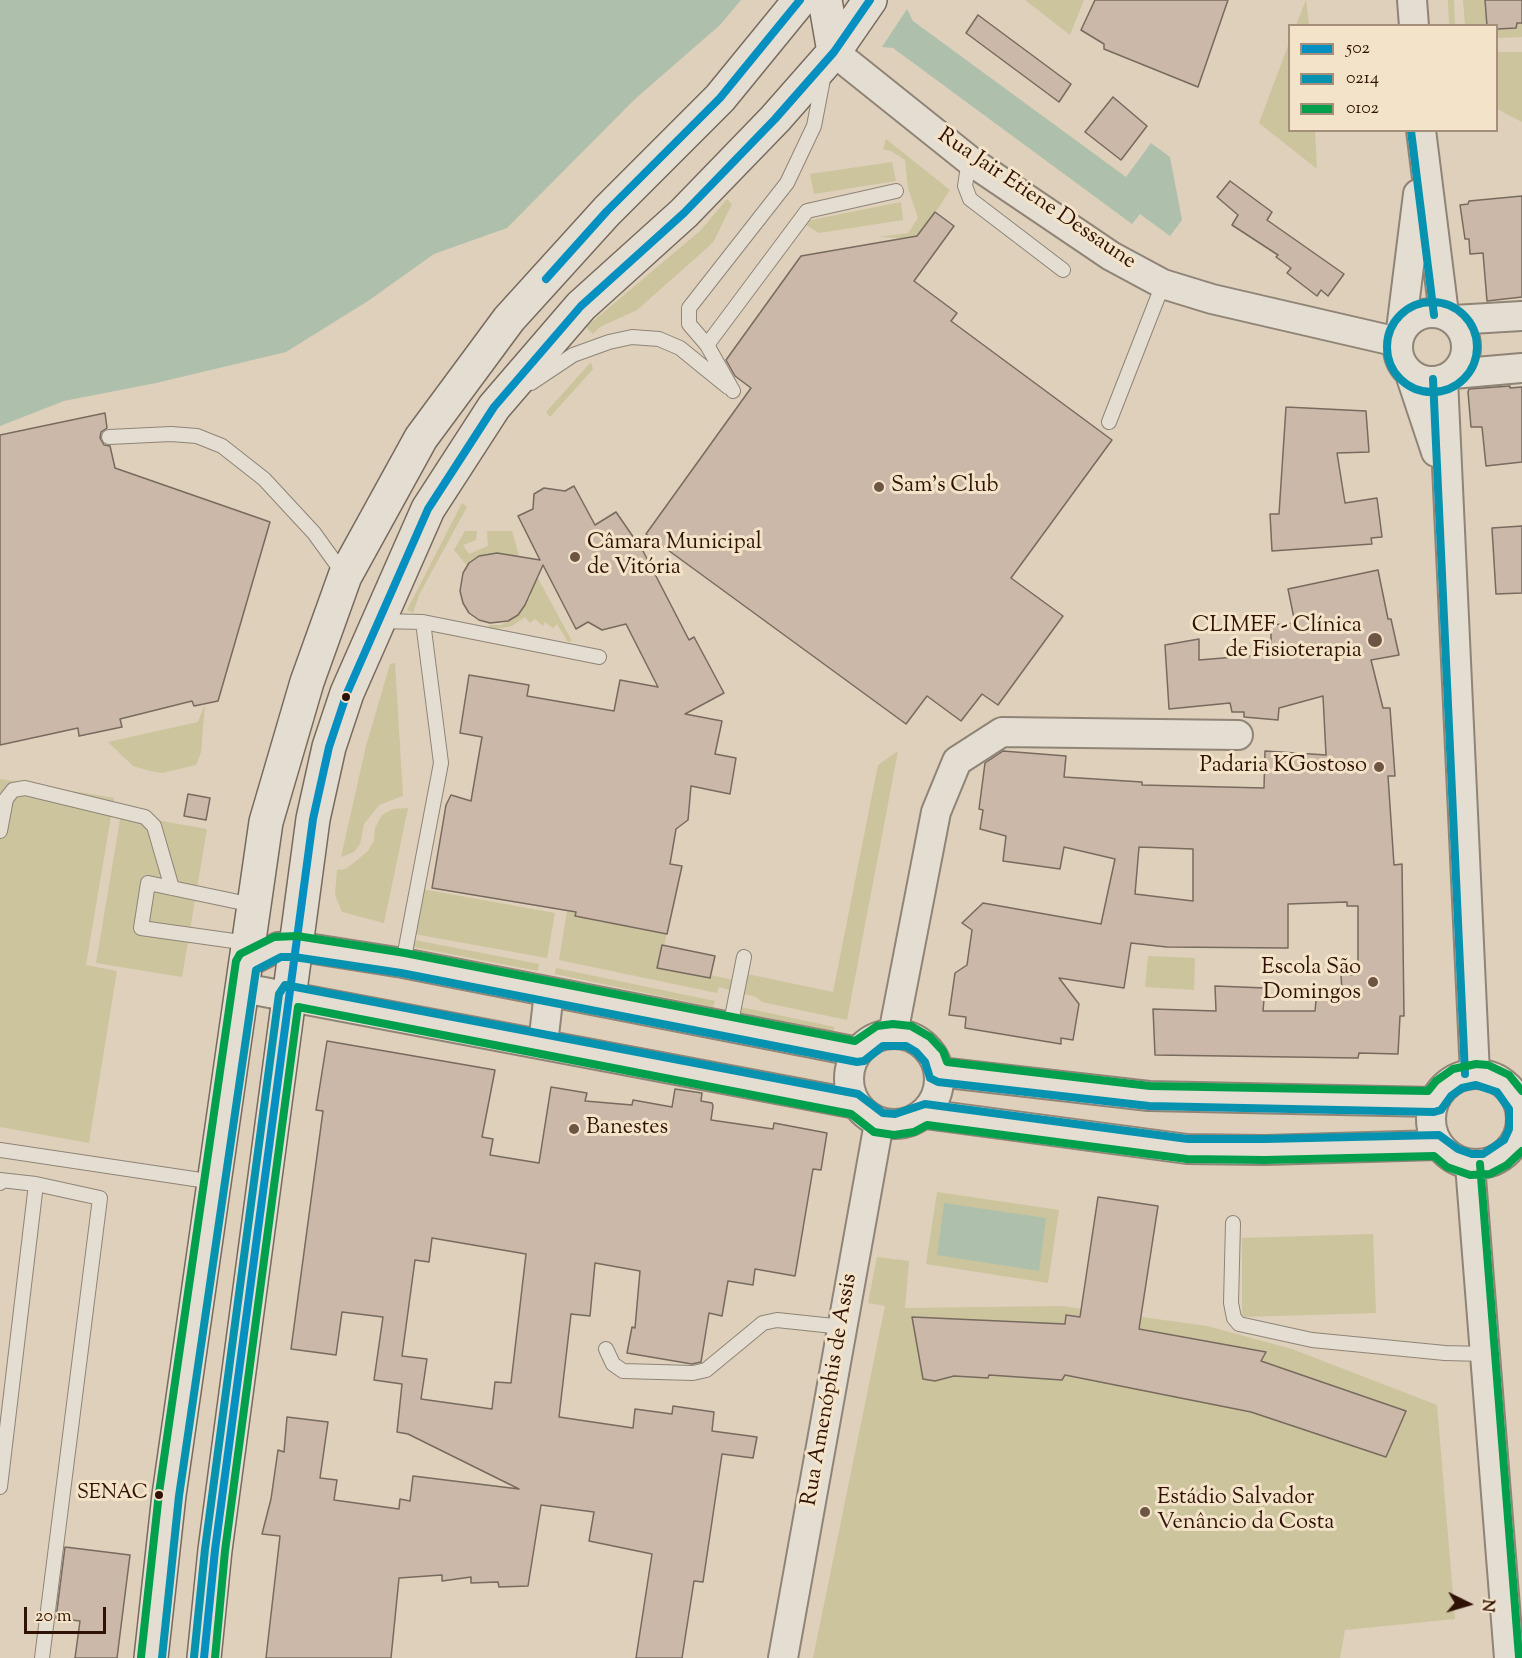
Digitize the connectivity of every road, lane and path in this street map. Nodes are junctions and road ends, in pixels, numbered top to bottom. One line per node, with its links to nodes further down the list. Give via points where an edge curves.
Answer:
1 (800, 0): 23 (main road, via 720,98 607,211 509,319 421,438)
2 (825, 0): 6 (main road)
3 (870, 0): 6 (main road)
4 (1412, 0): 5 (street)
5 (1414, 24)
6 (830, 56): 8 (street, Rua Jair Etiene Dessaune); 15 (lane, via 814,126 787,183 689,308 689,324); 19 (main road, via 684,213 582,306)
7 (1422, 142): 13 (street); 14 (street)
8 (969, 159): 10 (lane, via 965,186 970,199); 11 (street, Rua Jair Etiene Dessaune, via 1111,256)
9 (896, 191): 15 (lane, via 807,211)
10 (1063, 270)
11 (1163, 284): 14 (street, Rua Jair Etiene Dessaune, via 1212,299); 20 (lane)
12 (1522, 316): 13 (street)
13 (1449, 317): 14 (street, via 1431,312 1419,314 1409,320); 18 (street, via 1466,337 1466,347 1460,367)
14 (1399, 336): 17 (street, via 1402,365)
15 (707, 345): 19 (lane, via 733,391 680,348 659,339 632,337 573,355)
16 (1522, 368): 18 (street)
17 (1410, 374): 18 (street, via 1420,380); 22 (street)
18 (1448, 377): 22 (street)
19 (494, 407): 24 (main road, via 428,509)
20 (1109, 422)
21 (109, 437): 23 (lane, via 197,436 222,446 264,478 314,533)
22 (1446, 483): 42 (street)
23 (345, 576): 30 (main road, via 307,682 271,805)
24 (379, 621): 25 (lane); 31 (main road, via 347,693 329,747 313,819)
25 (423, 622): 26 (lane); 33 (lane, via 441,763)
26 (599, 657)
27 (1238, 735): 38 (street, via 1002,732 957,760 936,812)
28 (0, 831): 29 (lane, via 6,799 13,790 25,788 145,817 154,826)
29 (172, 888): 30 (lane); 34 (lane, via 148,882 141,928)
30 (253, 905): 34 (main road)
31 (296, 946): 33 (street); 34 (street, via 278,947); 36 (main road)
32 (744, 957): 37 (lane)
33 (403, 963): 35 (street)
34 (245, 965): 36 (street); 52 (main road)
35 (549, 992): 37 (street); 39 (street)
36 (289, 995): 39 (street); 62 (main road)
37 (730, 1027): 40 (street)
38 (893, 1034): 40 (street, via 868,1042); 41 (street, via 909,1036 923,1044 934,1057)
39 (543, 1044): 45 (street)
40 (858, 1052): 45 (street, via 849,1077)
41 (939, 1072): 44 (street, via 1149,1096); 46 (street, via 934,1102)
42 (1475, 1074): 43 (street); 44 (street, via 1450,1083)
43 (1513, 1084): 48 (street)
44 (1434, 1102): 49 (street, via 1430,1117)
45 (856, 1104): 47 (street)
46 (925, 1114): 47 (street, via 895,1125); 49 (street, via 1187,1149)
47 (879, 1123): 56 (street, Rua Amenóphis de Assis)
48 (1521, 1131): 51 (street, via 1501,1157 1486,1164)
49 (1438, 1145): 51 (street, via 1452,1158)
50 (0, 1150): 52 (lane)
51 (1470, 1164): 58 (street)
52 (214, 1182): 61 (main road, via 169,1495)
53 (0, 1183): 54 (lane)
54 (36, 1184): 59 (lane); 60 (lane, via 100,1198)
55 (1233, 1224): 58 (lane, via 1231,1304 1239,1324 1312,1341)
56 (843, 1327): 57 (lane, via 777,1320 763,1323 712,1365 693,1373 623,1371 613,1364); 63 (street, Rua Amenóphis de Assis)
57 (606, 1349)
58 (1485, 1354): 64 (street)
59 (0, 1487)
60 (42, 1658)
61 (151, 1658)
62 (204, 1658)
63 (783, 1658)
64 (1509, 1658)

